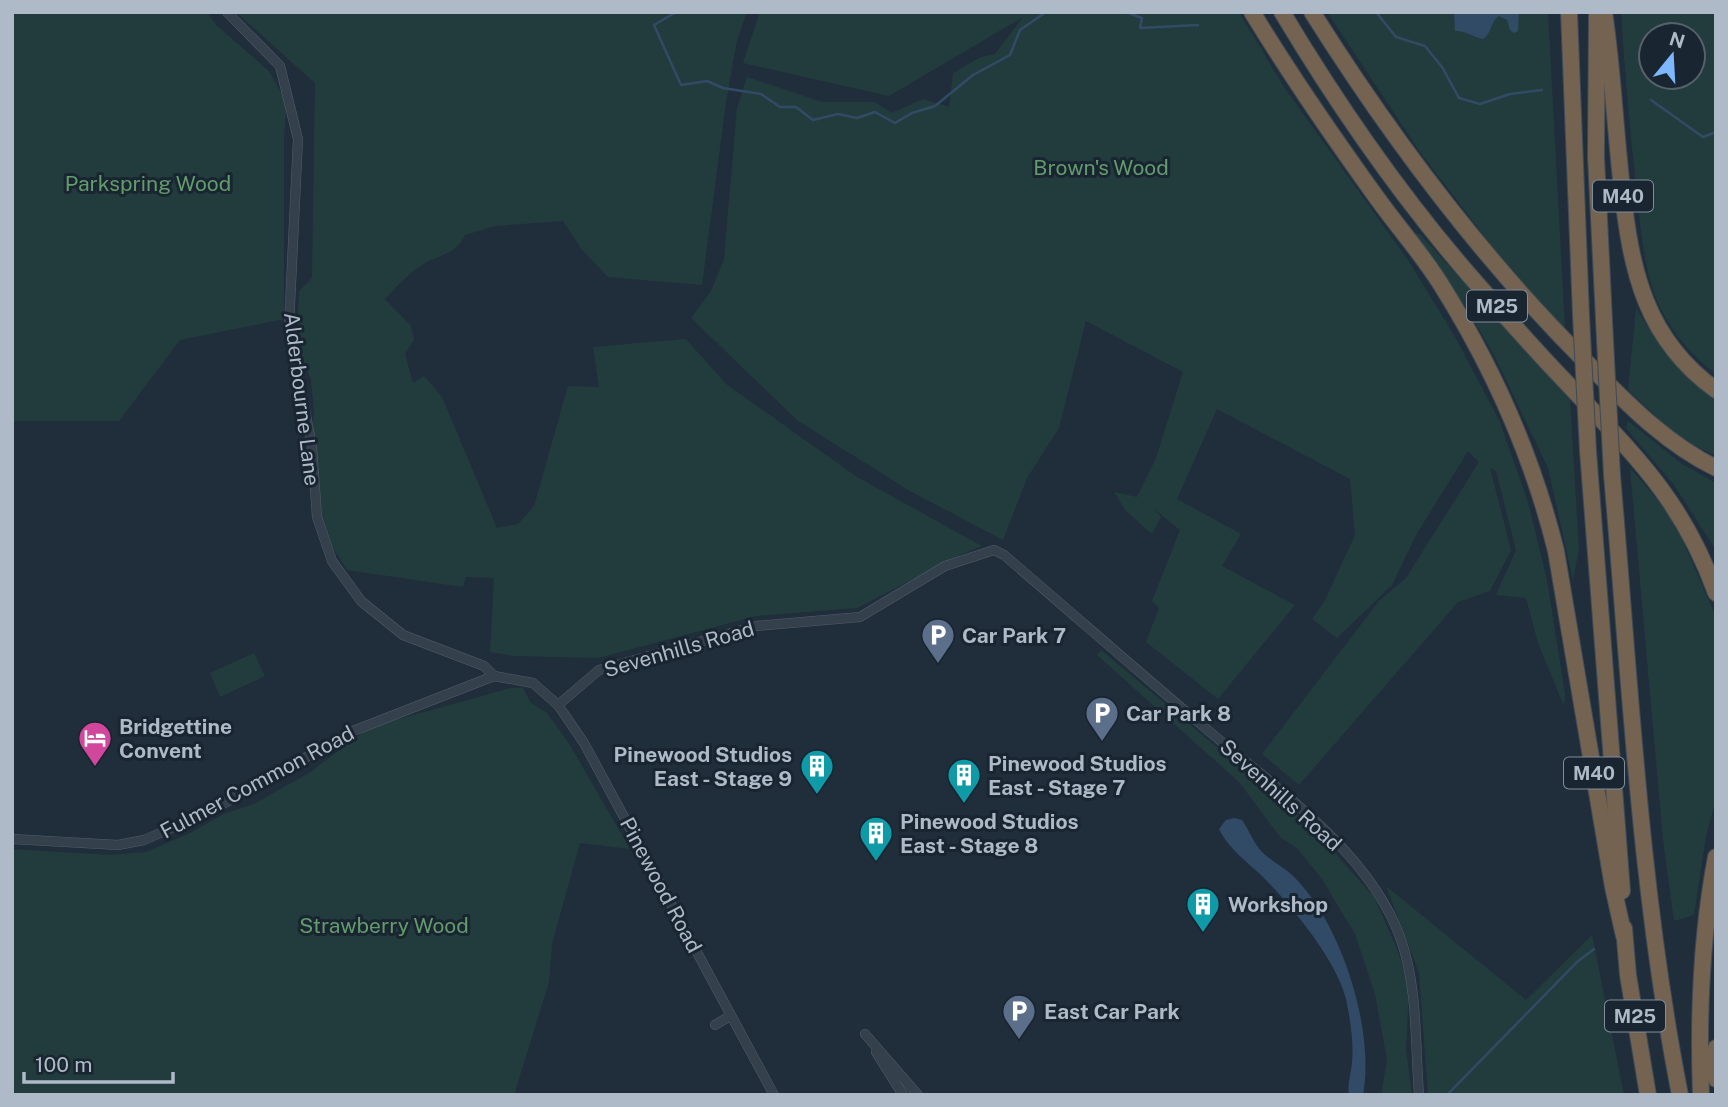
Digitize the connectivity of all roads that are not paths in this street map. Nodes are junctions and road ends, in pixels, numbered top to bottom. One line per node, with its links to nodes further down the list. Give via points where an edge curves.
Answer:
1 (227, 12): 11 (street, Alderbourne Lane, via 280,66 298,139 289,326 312,447 317,517 332,561 361,601 403,635 484,666)
2 (1252, 12): 15 (highway, M40, via 1320,117 1438,281 1482,355 1521,438 1556,551)
3 (1282, 12): 10 (highway, M25, via 1361,134 1467,273 1660,485 1694,541)
4 (1312, 12): 9 (highway, M25, via 1415,164 1521,294 1626,403 1677,446)
5 (1569, 12): 15 (highway, M25, bridge, via 1588,451)
6 (1597, 12): 25 (highway, M25, bridge, via 1596,157 1612,475 1652,912)
7 (1604, 12): 8 (highway, M40, via 1625,213 1638,282 1669,346)
8 (1716, 390)
9 (1716, 468)
10 (1716, 593)
11 (494, 676): 12 (street, Pinewood Road, via 533,683); 13 (street, Fulmer Common Road, via 353,731 207,813 144,840 118,845)
12 (558, 705): 16 (street, Pinewood Road, via 591,755); 23 (street, Sevenhills Road, via 599,670 755,626 860,617 945,566 994,550 1296,805 1352,859 1381,898 1400,936 1412,979)
13 (12, 839)
14 (1716, 857): 26 (highway, via 1700,1002)
15 (1624, 936): 24 (highway, M25)
16 (730, 1016): 17 (street); 20 (street, Pinewood Road)
17 (715, 1025)
18 (1716, 1048): 19 (highway)
19 (1716, 1079)
20 (774, 1095)
21 (903, 1095): 22 (street, via 865,1034)
22 (918, 1095)
23 (1419, 1095)
24 (1648, 1095)
25 (1680, 1095)
26 (1701, 1095)

